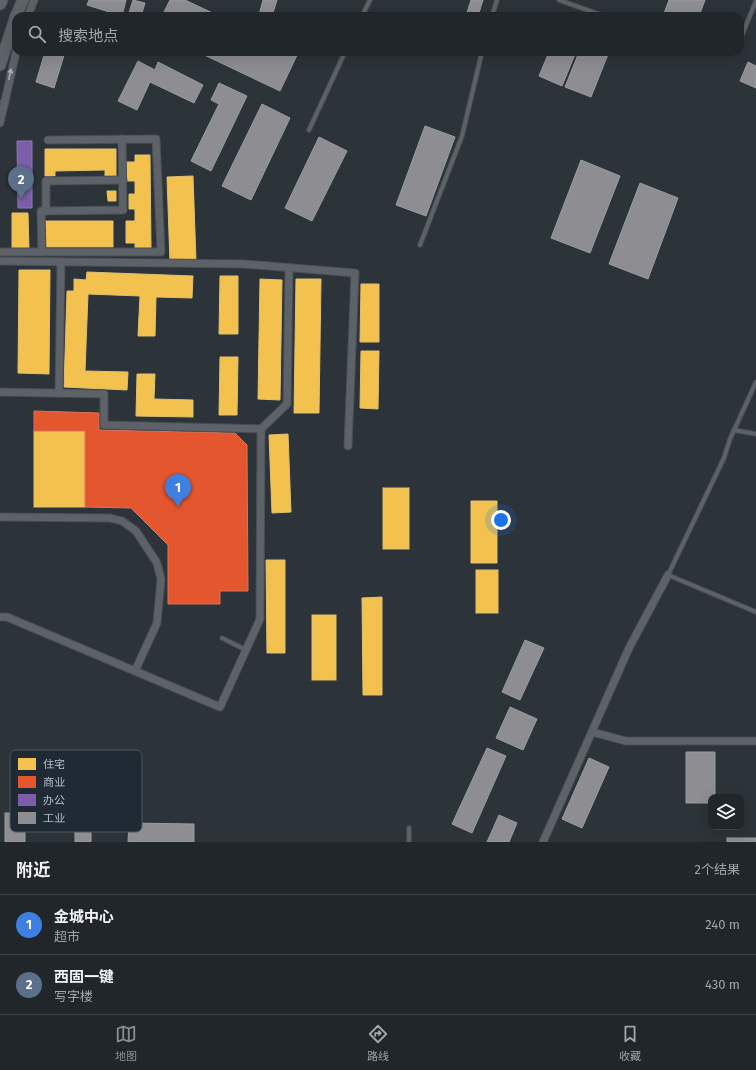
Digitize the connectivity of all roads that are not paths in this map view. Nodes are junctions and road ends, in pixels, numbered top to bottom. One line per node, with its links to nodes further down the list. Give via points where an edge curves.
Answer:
1 (2, 0): 8 (main road)
2 (23, 0): 9 (main road)
3 (34, 0): 10 (street)
4 (370, 0): 11 (lane)
5 (497, 0): 12 (lane)
6 (559, 0): 13 (lane)
7 (756, 1): 15 (lane)
8 (0, 4)
9 (18, 12)
10 (30, 12)
11 (364, 12)
12 (493, 12)
13 (593, 12)
14 (12, 28): 19 (main road)
15 (744, 30)
16 (15, 56): 20 (street, one-way to 16)
17 (343, 56): 21 (lane)
18 (481, 56): 26 (lane, via 462,136)
19 (0, 65)
20 (0, 123)
21 (309, 130)
22 (122, 139): 23 (street); 24 (street); 28 (street, via 156,139 160,252)
23 (48, 140)
24 (123, 180): 25 (street, via 46,181); 25 (street, via 123,210)
25 (46, 211): 28 (street, via 41,211)
26 (420, 245)
27 (0, 252): 28 (street)
28 (42, 252)
29 (0, 262): 30 (street)
30 (61, 262): 31 (street, via 244,264); 34 (street)
31 (289, 268): 35 (street, via 287,404); 38 (street, via 355,273)
32 (756, 382): 36 (lane)
33 (0, 392): 34 (street)
34 (59, 393): 35 (street, via 104,394 104,425)
35 (261, 429): 44 (street, via 260,619)
36 (734, 430): 37 (lane); 40 (lane, via 724,458)
37 (756, 434)
38 (348, 446)
39 (0, 517): 45 (street, via 110,518 122,521 136,531 157,563 161,579 157,623)
40 (668, 576): 41 (lane); 46 (street, via 629,648)
41 (756, 612)
42 (0, 617): 45 (street, via 7,616)
43 (222, 638): 44 (lane)
44 (246, 650): 45 (street, via 220,707)
45 (135, 671)
46 (592, 732): 47 (street, via 626,742); 50 (street)
47 (756, 741)
48 (409, 828): 49 (lane)
49 (409, 842)
50 (543, 842)

